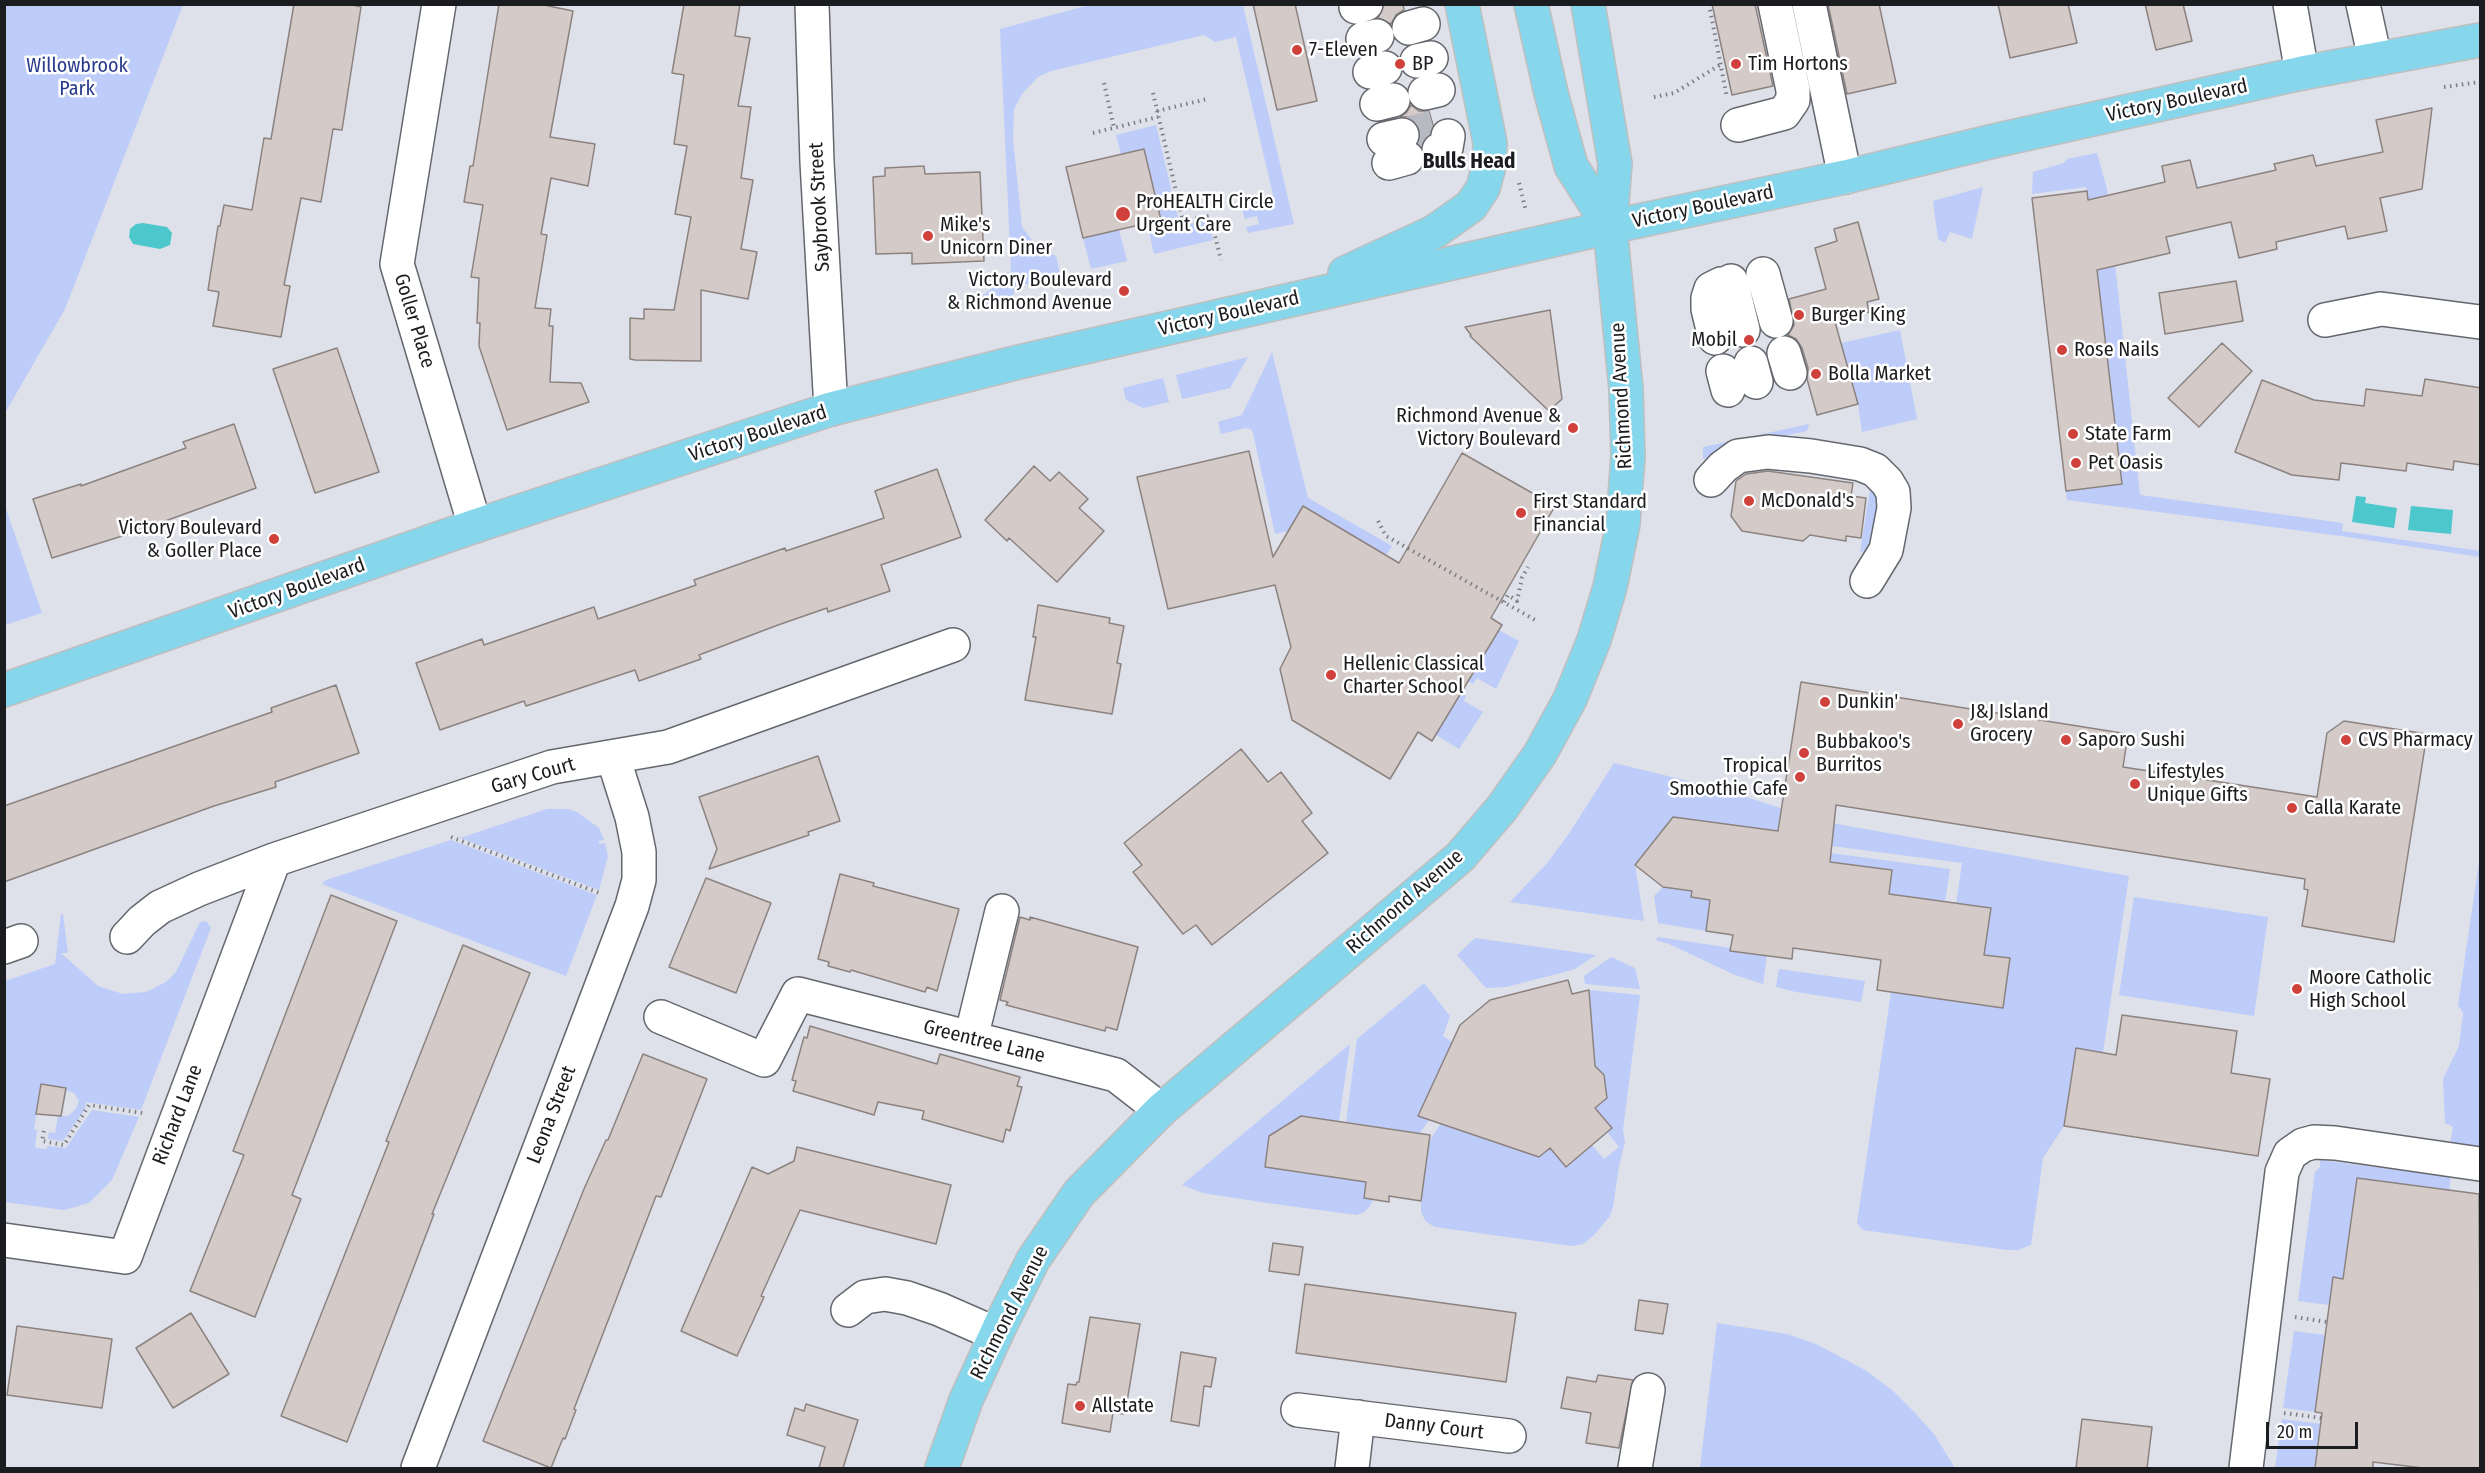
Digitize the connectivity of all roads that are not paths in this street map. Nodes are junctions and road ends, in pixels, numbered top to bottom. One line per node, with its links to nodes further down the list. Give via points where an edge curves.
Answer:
1 (439, 4): 25 (street, Goller Place, via 397,264)
2 (812, 4): 23 (street, Saybrook Street)
3 (1462, 4): 18 (main road, via 1490,143 1483,188 1471,206 1434,232)
4 (1531, 4): 15 (main road, Richmond Avenue, via 1571,166)
5 (1588, 4): 15 (main road, Richmond Avenue, via 1615,164)
6 (1775, 4): 13 (street, via 1793,100 1784,113)
7 (1809, 4): 14 (street)
8 (2290, 4): 12 (street)
9 (2362, 4): 11 (street)
10 (2481, 40): 11 (main road, Victory Boulevard)
11 (2374, 59): 12 (main road, Victory Boulevard)
12 (2302, 74): 14 (main road, Victory Boulevard)
13 (1733, 113)
14 (1845, 177): 15 (main road, Victory Boulevard)
15 (1610, 226): 18 (main road, Victory Boulevard); 35 (main road, Richmond Avenue, via 1626,389 1627,478 1623,524 1610,587 1570,699 1509,800 1460,857)
16 (1763, 274): 20 (street)
17 (1726, 283): 22 (street)
18 (1280, 302): 23 (main road, Victory Boulevard)
19 (2325, 320): 21 (street, via 2382,309)
20 (1776, 321)
21 (2481, 322)
22 (1729, 334)
23 (831, 410): 25 (main road, Victory Boulevard)
24 (1711, 480): 26 (street, via 1738,456 1768,452 1850,462 1875,470 1893,492 1894,508 1886,549)
25 (475, 526): 28 (main road, Victory Boulevard)
26 (1867, 581)
27 (953, 645): 29 (street, Gary Court, via 668,747)
28 (4, 690)
29 (613, 757): 30 (street, Gary Court, via 552,767); 44 (street, Leona Street, via 632,817 639,852 639,880)
30 (274, 860): 32 (street, Gary Court, via 160,907); 37 (street, Richard Lane, via 125,1257)
31 (1002, 911): 34 (street)
32 (127, 937)
33 (661, 1017): 34 (street, Greentree Lane, via 764,1060 798,994)
34 (970, 1038): 35 (street, Greentree Lane, via 1116,1075)
35 (1161, 1110): 39 (main road, Richmond Avenue, via 1078,1193 1033,1260)
36 (2481, 1164): 48 (street, via 2335,1143 2314,1142 2290,1154 2282,1172)
37 (4, 1240)
38 (848, 1310): 39 (street, via 865,1297 885,1294 939,1309)
39 (996, 1334): 45 (main road, Richmond Avenue, via 966,1400)
40 (1648, 1390): 47 (street)
41 (1298, 1410): 42 (street, Danny Court)
42 (1358, 1418): 43 (street, Danny Court); 46 (street, Danny Court)
43 (1509, 1436)
44 (418, 1468)
45 (942, 1468)
46 (1352, 1468)
47 (1635, 1468)
48 (2246, 1468)

